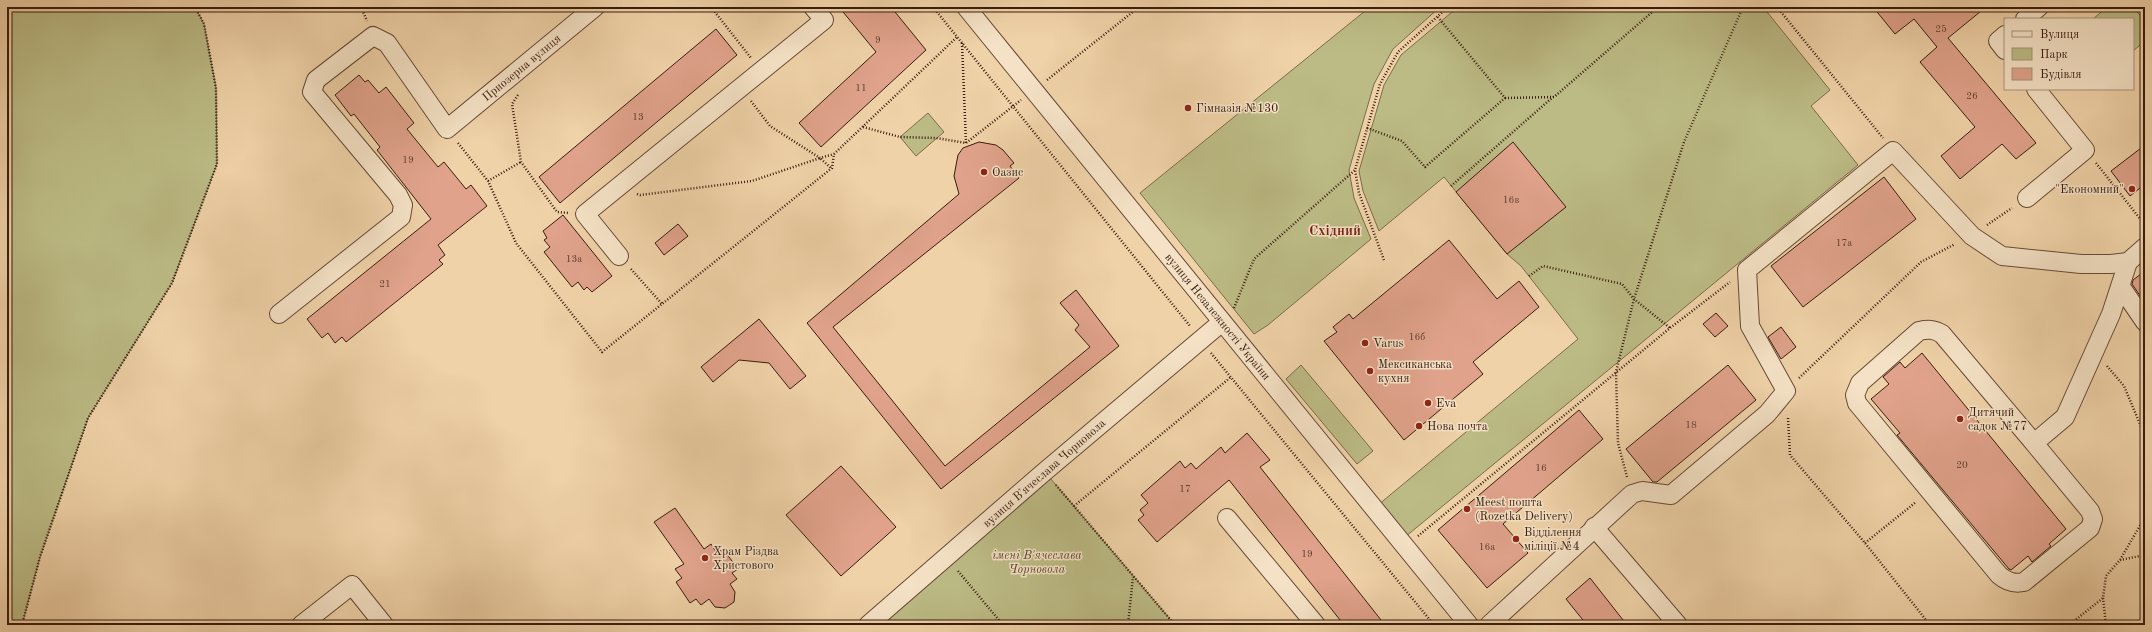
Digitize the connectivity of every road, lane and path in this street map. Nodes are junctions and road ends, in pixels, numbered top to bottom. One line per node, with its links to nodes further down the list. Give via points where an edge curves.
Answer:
1 (195, 7): 77 (path, via 204,24 216,88 217,164 172,283 88,418 40,557)
2 (595, 7): 26 (street, Приозерна вулиця)
3 (710, 7): 18 (path)
4 (813, 7): 18 (street, via 824,20)
5 (933, 7): 15 (path)
6 (966, 7): 53 (street, вулиця Незалежності України)
7 (1448, 7): 12 (path)
8 (1658, 7): 22 (path)
9 (1743, 7): 50 (path, via 1684,142)
10 (1777, 7): 30 (path)
11 (2039, 7): 13 (street)
12 (1437, 16): 23 (path); 25 (path, via 1398,52 1380,84)
13 (2026, 18)
14 (2004, 36): 17 (street, via 1998,41)
15 (957, 37): 16 (path); 24 (path)
16 (962, 43): 28 (path); 56 (path)
17 (2004, 49)
18 (762, 70): 19 (street)
19 (740, 88): 32 (path, via 770,126); 38 (street)
20 (2037, 90): 29 (street)
21 (520, 92): 33 (path, via 512,104)
22 (1554, 97): 23 (path); 37 (path)
23 (1505, 98): 25 (path, via 1424,167 1402,141)
24 (862, 127): 27 (path, via 900,137); 31 (path)
25 (1367, 128): 35 (path)
26 (447, 129): 36 (path); 52 (street, via 387,43 374,36 316,80 312,92 398,195 403,205 401,217)
27 (936, 138)
28 (966, 144)
29 (2085, 150): 39 (street); 41 (path)
30 (1893, 151): 42 (street); 47 (street)
31 (834, 154): 32 (path); 34 (path)
32 (820, 158): 34 (path); 38 (path, via 752,181 640,195)
33 (521, 162): 36 (path); 40 (path, via 557,212)
34 (832, 168): 51 (path)
35 (1355, 170): 45 (path, via 1359,193); 53 (path, via 1254,259)
36 (488, 181): 51 (path, via 516,244 602,352)
37 (1451, 186)
38 (618, 188): 40 (street)
39 (2027, 198): 42 (path)
40 (585, 214): 44 (street)
41 (2145, 225)
42 (1972, 236): 46 (street, via 2002,256 2081,264); 60 (path, via 1921,262)
43 (2145, 247): 46 (street)
44 (619, 256): 51 (path)
45 (1384, 260)
46 (2128, 262): 49 (street)
47 (1747, 270): 55 (path); 60 (street, via 1750,326)
48 (1529, 276): 50 (path, via 1543,266 1622,284)
49 (2121, 287): 54 (street); 57 (street)
50 (1634, 299): 55 (path); 58 (path)
51 (662, 304)
52 (279, 314)
53 (1227, 317): 56 (street, вулиця Вʼячеслава Чорновола); 71 (street, вулиця Незалежності України)
54 (2145, 322)
55 (1670, 328): 58 (path)
56 (1201, 339): 59 (path); 63 (street, вулиця Вʼячеслава Чорновола)
57 (2094, 353): 61 (path, via 2124,386); 62 (street, via 2065,417)
58 (1616, 372): 65 (path, via 1618,443); 71 (path)
59 (1230, 377): 66 (path); 85 (path)
60 (1786, 391): 65 (street, via 1767,414 1670,495 1642,491); 70 (path, via 1790,455)
61 (2145, 436)
62 (2034, 442): 64 (street, via 2090,511 2093,519 2090,528 2024,582 2012,582 1999,575); 64 (street, via 1942,334 1931,329 1919,331 1860,383 1855,395 1857,403)
63 (1043, 473): 66 (path); 73 (street, вулиця Вʼячеслава Чорновола)
64 (1930, 490): 70 (path)
65 (1632, 494): 69 (street)
66 (1074, 506): 75 (path)
67 (2145, 517): 74 (path)
68 (1227, 518): 84 (street)
69 (1594, 527): 87 (street); 88 (street)
70 (1865, 543): 89 (path)
71 (1404, 547): 86 (street, вулиця Незалежності України)
72 (2145, 555): 74 (path)
73 (945, 557): 80 (street, вулиця Вʼячеслава Чорновола); 81 (path)
74 (2120, 560): 76 (path, via 2106,576)
75 (1134, 576): 82 (path); 83 (path)
76 (2103, 598): 90 (path); 91 (path)
77 (22, 625)
78 (301, 625): 79 (street, via 352,585)
79 (384, 625)
80 (868, 625)
81 (1003, 625)
82 (1128, 625)
83 (1175, 625)
84 (1316, 625)
85 (1434, 625)
86 (1469, 625)
87 (1489, 625)
88 (1678, 625)
89 (1930, 625)
90 (2069, 625)
91 (2106, 625)

